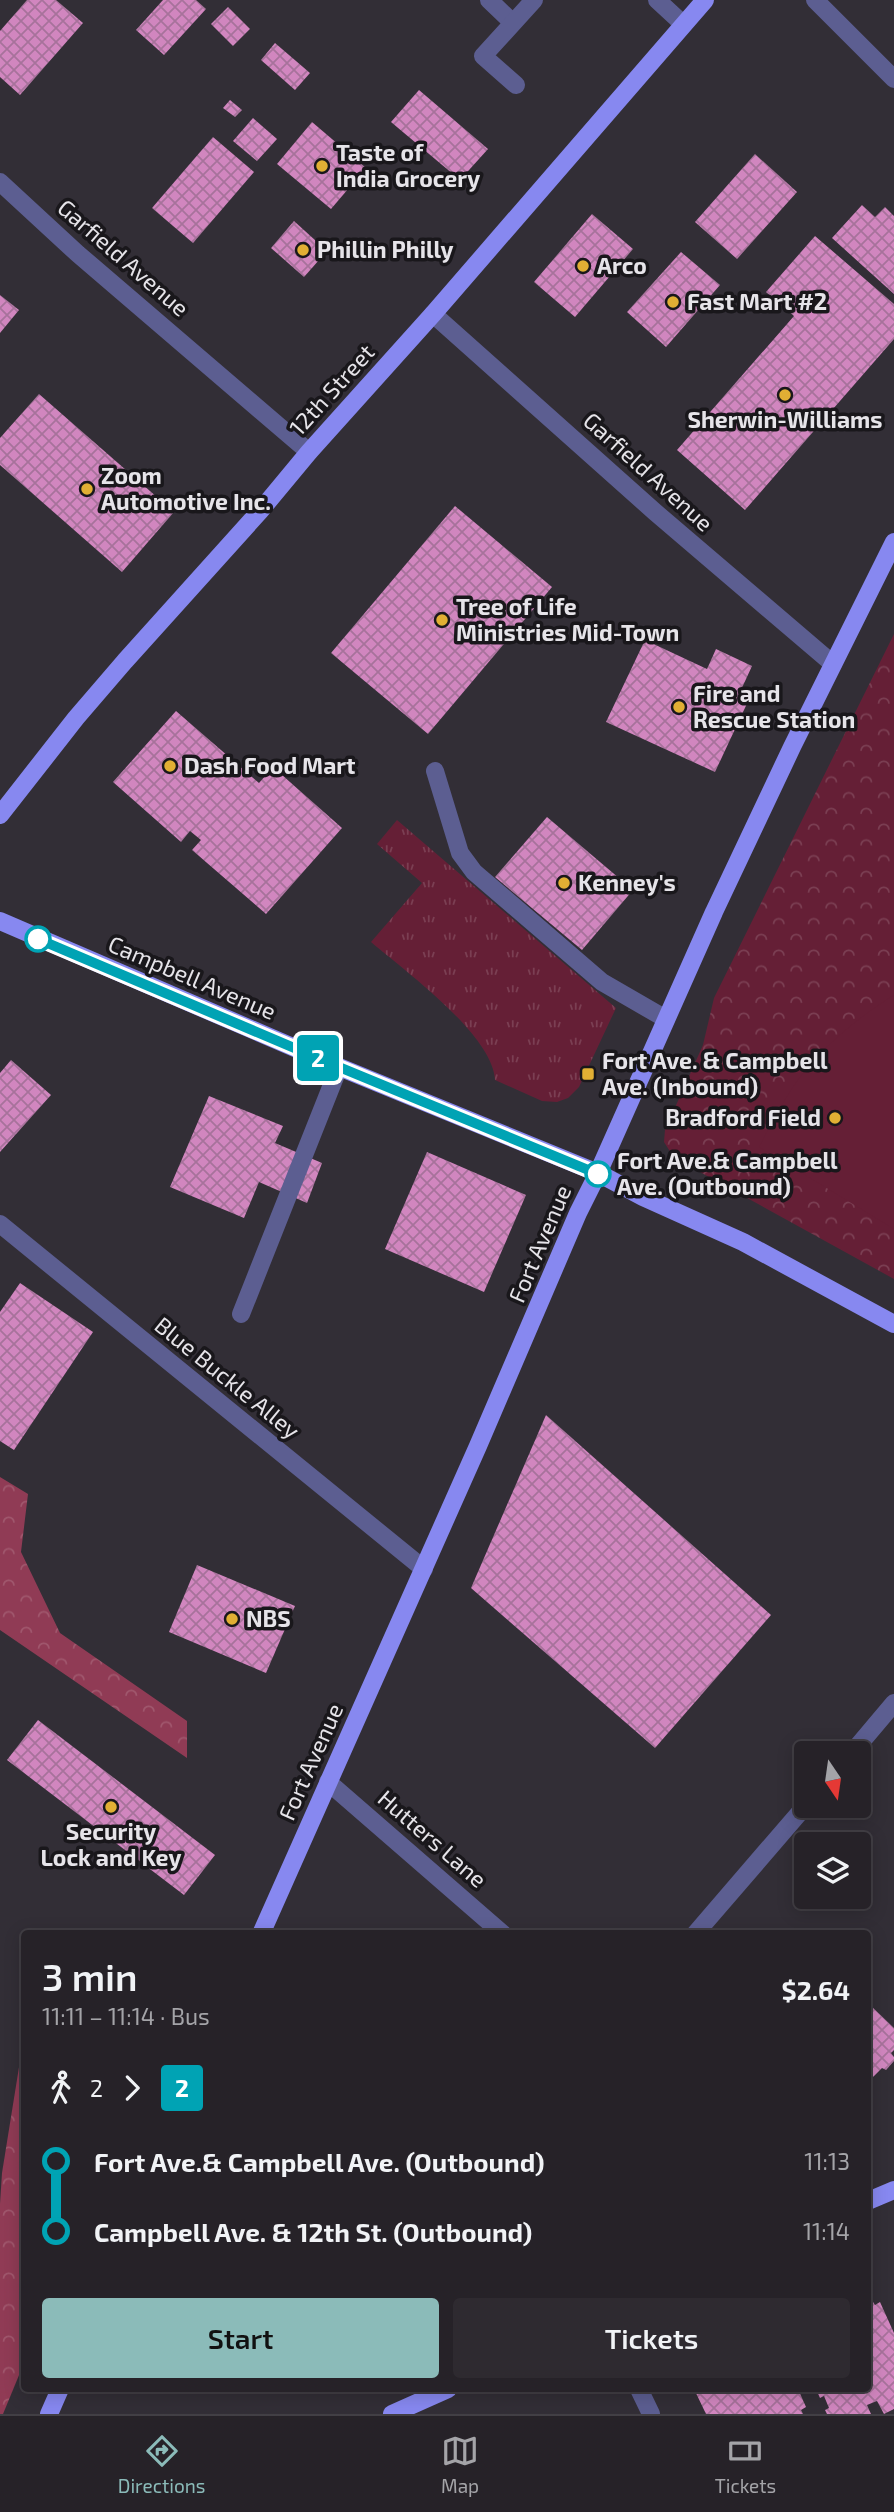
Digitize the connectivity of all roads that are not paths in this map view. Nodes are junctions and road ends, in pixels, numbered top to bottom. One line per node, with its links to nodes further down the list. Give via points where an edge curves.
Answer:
1 (489, 0): 6 (street)
2 (534, 0): 6 (street)
3 (657, 0): 7 (street)
4 (705, 0): 7 (main road, 12th Street)
5 (815, 0): 8 (street)
6 (512, 22): 9 (street, via 483,55)
7 (683, 24): 11 (main road, 12th Street)
8 (894, 79)
9 (516, 85)
10 (0, 182): 12 (street, Garfield Avenue)
11 (433, 314): 12 (main road, 12th Street); 14 (street, Garfield Avenue, via 655,512)
12 (309, 452): 16 (main road, 12th Street, via 76,718)
13 (894, 542): 14 (main road, Fort Avenue)
14 (834, 663): 18 (main road, Fort Avenue)
15 (435, 771): 18 (street, via 460,853 474,872 602,982)
16 (0, 815)
17 (0, 921): 19 (main road, Campbell Avenue)
18 (666, 1020): 20 (main road, Fort Avenue)
19 (339, 1067): 20 (main road, Campbell Avenue); 22 (street)
20 (598, 1174): 23 (main road, Campbell Avenue, via 743,1242); 24 (main road, Fort Avenue)
21 (0, 1224): 24 (street, Blue Buckle Alley)
22 (241, 1314)
23 (894, 1324)
24 (424, 1569): 27 (main road, Fort Avenue)
25 (894, 1703): 26 (street)
26 (862, 1741)
27 (328, 1782): 29 (main road, Fort Avenue); 30 (street, Hutters Lane)
28 (795, 1818): 31 (street)
29 (263, 1930)
30 (498, 1930)
31 (698, 1930)
32 (894, 2190): 33 (main road)
33 (871, 2200)
34 (59, 2392): 37 (main road)
35 (441, 2392): 38 (main road)
36 (640, 2392): 39 (street)
37 (49, 2414)
38 (392, 2414)
39 (651, 2414)

